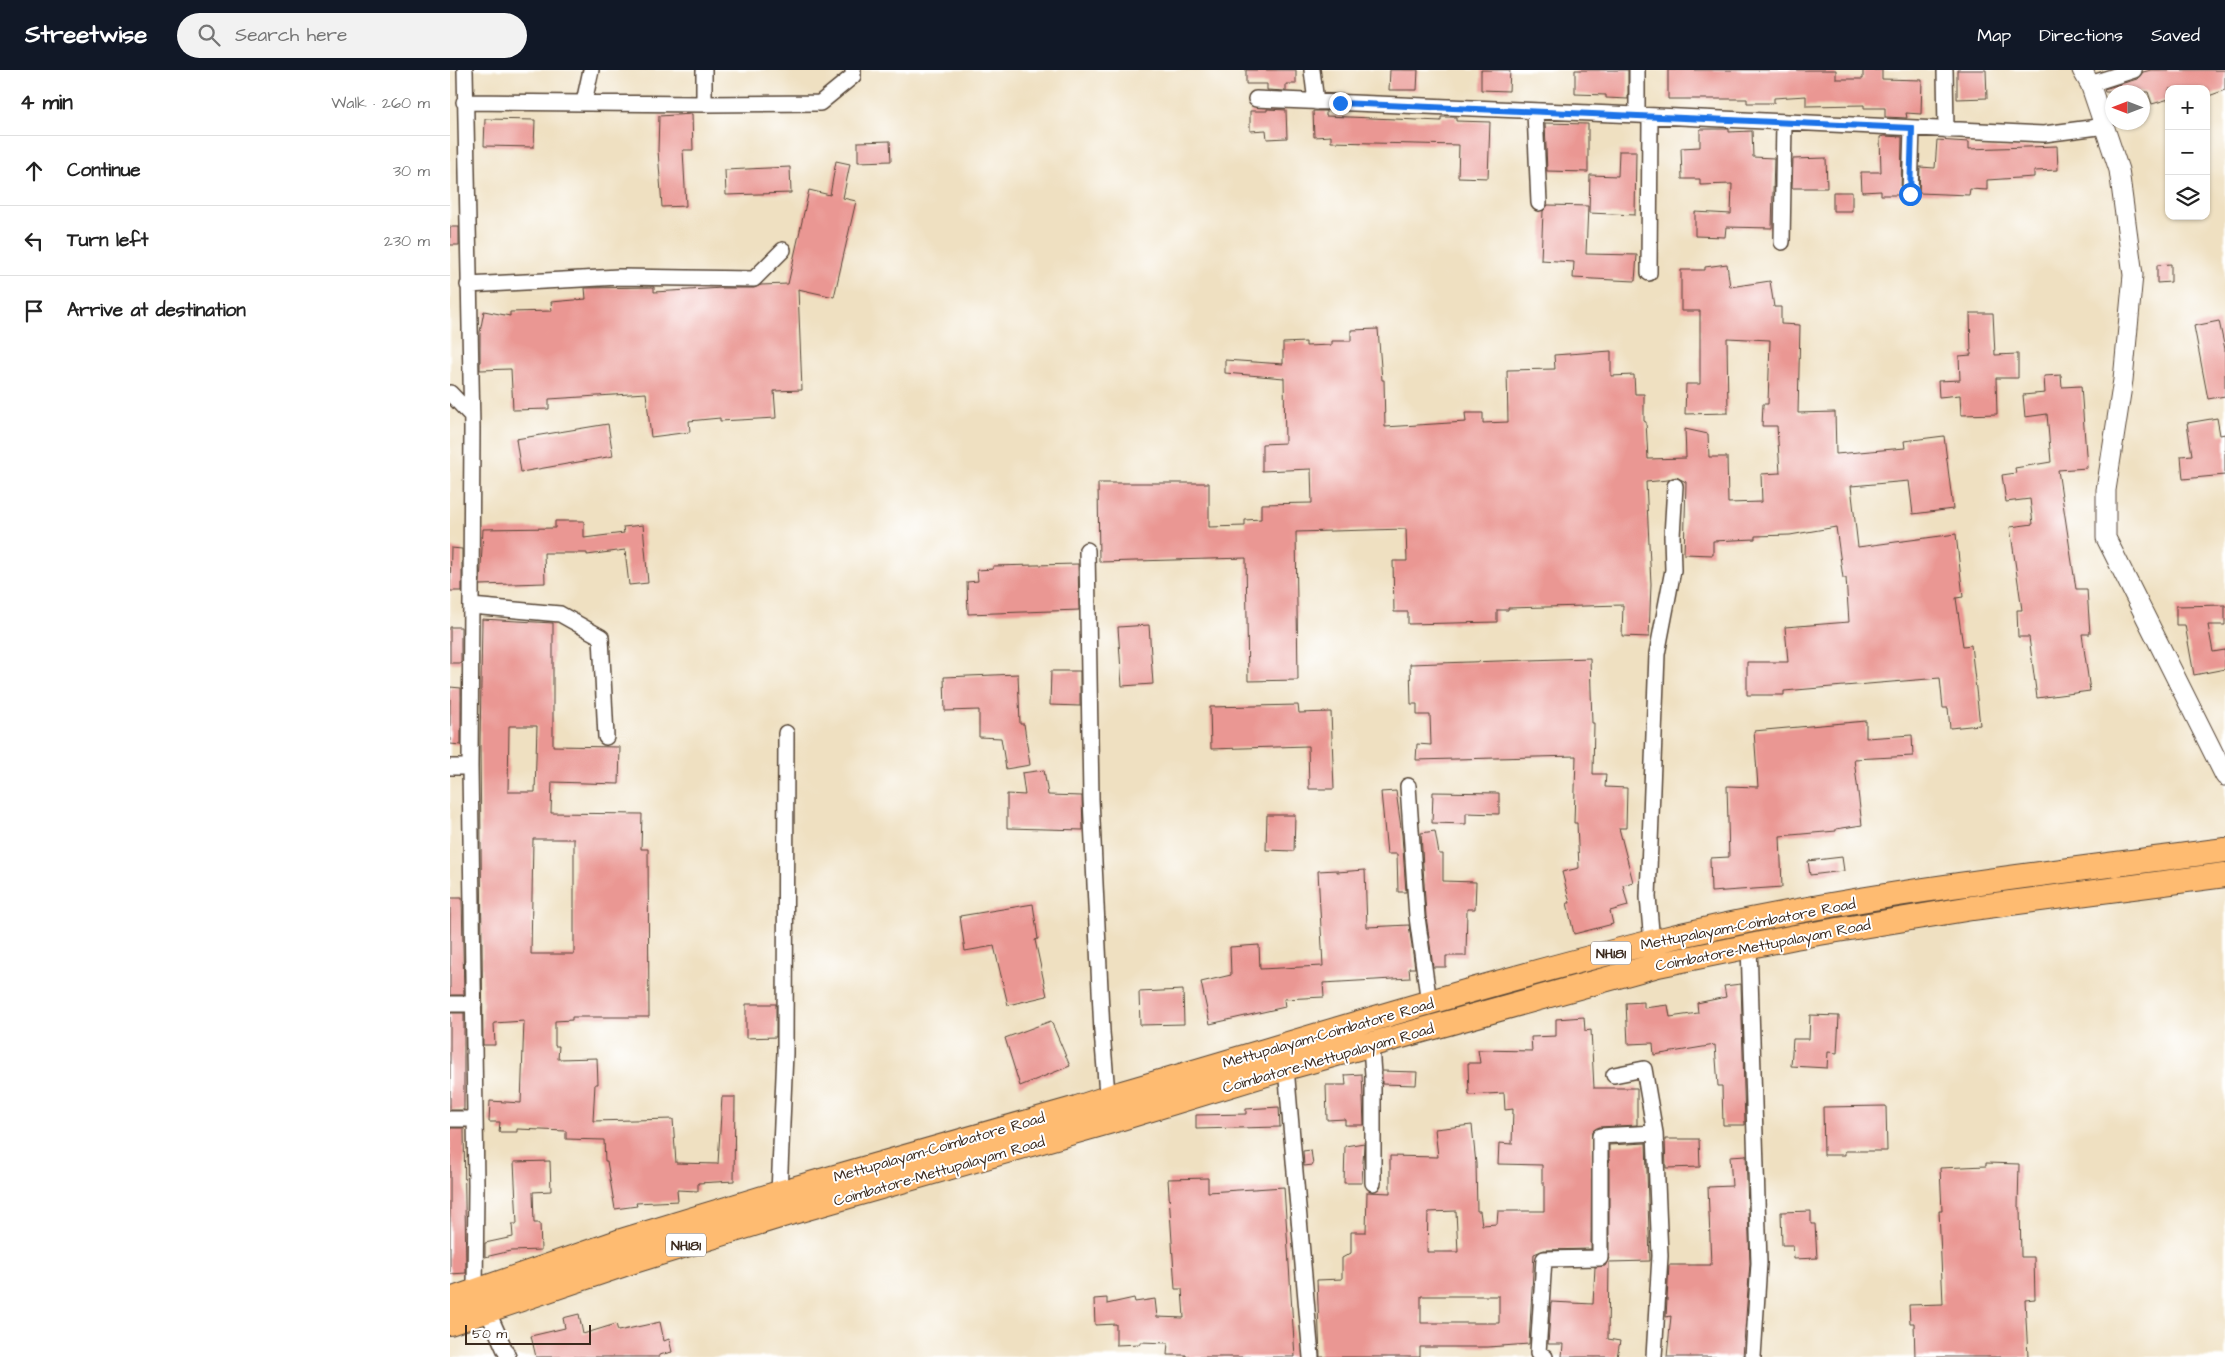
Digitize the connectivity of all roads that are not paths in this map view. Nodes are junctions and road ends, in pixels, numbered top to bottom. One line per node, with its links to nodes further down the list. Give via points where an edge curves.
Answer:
1 (465, 70): 11 (street)
2 (591, 70): 12 (street)
3 (704, 70): 14 (street)
4 (853, 70): 14 (street, via 853,76 820,103)
5 (1312, 70): 13 (street)
6 (1637, 70): 16 (street)
7 (1945, 70): 21 (street)
8 (2134, 70): 9 (street)
9 (2086, 77): 18 (street)
10 (1256, 99): 13 (street)
11 (464, 102): 12 (street); 28 (street)
12 (584, 102): 14 (street)
13 (1316, 102): 15 (street)
14 (704, 104)
15 (1536, 112): 16 (street); 24 (street)
16 (1643, 115): 17 (street); 27 (street)
17 (1784, 122): 20 (street); 25 (street)
18 (2105, 124)
19 (2105, 126): 21 (street, via 2044,134)
20 (1912, 128): 21 (street); 23 (street)
21 (1946, 130)
22 (2107, 130): 38 (street, via 2119,170 2133,275 2123,380 2106,490 2106,538)
23 (1910, 194)
24 (1539, 203)
25 (1782, 242)
26 (783, 250): 28 (street, via 754,279 619,277)
27 (1649, 273)
28 (468, 285): 30 (street)
29 (450, 393): 30 (street)
30 (472, 415): 33 (street)
31 (1676, 486): 42 (street, via 1673,570 1657,654 1648,897)
32 (1087, 550): 51 (street, via 1091,799)
33 (471, 606): 35 (street, via 560,614 601,636); 37 (street)
34 (786, 733): 58 (street, via 784,1053)
35 (606, 738)
36 (450, 767): 37 (street)
37 (470, 767): 47 (street)
38 (2225, 776)
39 (1408, 786): 45 (street, via 1417,917)
40 (2225, 850): 42 (highway, Mettupalayam-Coimbatore Road / NH181, via 1973,883 1797,911)
41 (2225, 876): 43 (highway, Coimbatore-Mettupalayam Road / NH181, via 1972,908)
42 (1652, 942): 44 (highway); 45 (highway, Mettupalayam-Coimbatore Road / NH181)
43 (1749, 945): 44 (highway, Coimbatore-Mettupalayam Road / NH181); 66 (street, via 1759,1263)
44 (1658, 965): 48 (highway, Coimbatore-Mettupalayam Road / NH181)
45 (1429, 1003): 51 (highway, Mettupalayam-Coimbatore Road / NH181)
46 (450, 1004): 47 (street)
47 (474, 1004): 52 (street)
48 (1371, 1046): 49 (highway, Coimbatore-Mettupalayam Road / NH181); 57 (street)
49 (1286, 1068): 54 (highway, Coimbatore-Mettupalayam Road / NH181); 63 (street)
50 (1614, 1075): 55 (street, via 1644,1069)
51 (1106, 1098): 54 (street); 56 (highway, Mettupalayam-Coimbatore Road / NH181)
52 (474, 1118): 53 (street); 60 (street)
53 (450, 1119)
54 (1112, 1121): 56 (highway, Coimbatore-Mettupalayam Road / NH181)
55 (1655, 1133): 64 (street, via 1600,1136 1600,1258 1544,1259 1538,1353); 65 (street, via 1660,1256)
56 (1018, 1136): 58 (highway, Mettupalayam-Coimbatore Road / NH181, via 920,1152); 60 (highway, Coimbatore-Mettupalayam Road / NH181, via 925,1175 643,1258)
57 (1373, 1183)
58 (779, 1193): 60 (highway, Mettupalayam-Coimbatore Road / NH181, via 618,1242)
59 (450, 1300): 60 (highway, Mettupalayam-Coimbatore Road / NH181)
60 (481, 1301): 61 (highway, Coimbatore-Mettupalayam Road / NH181); 62 (street)
61 (450, 1323)
62 (508, 1357)
63 (1311, 1357)
64 (1545, 1357)
65 (1654, 1357)
66 (1753, 1357)

